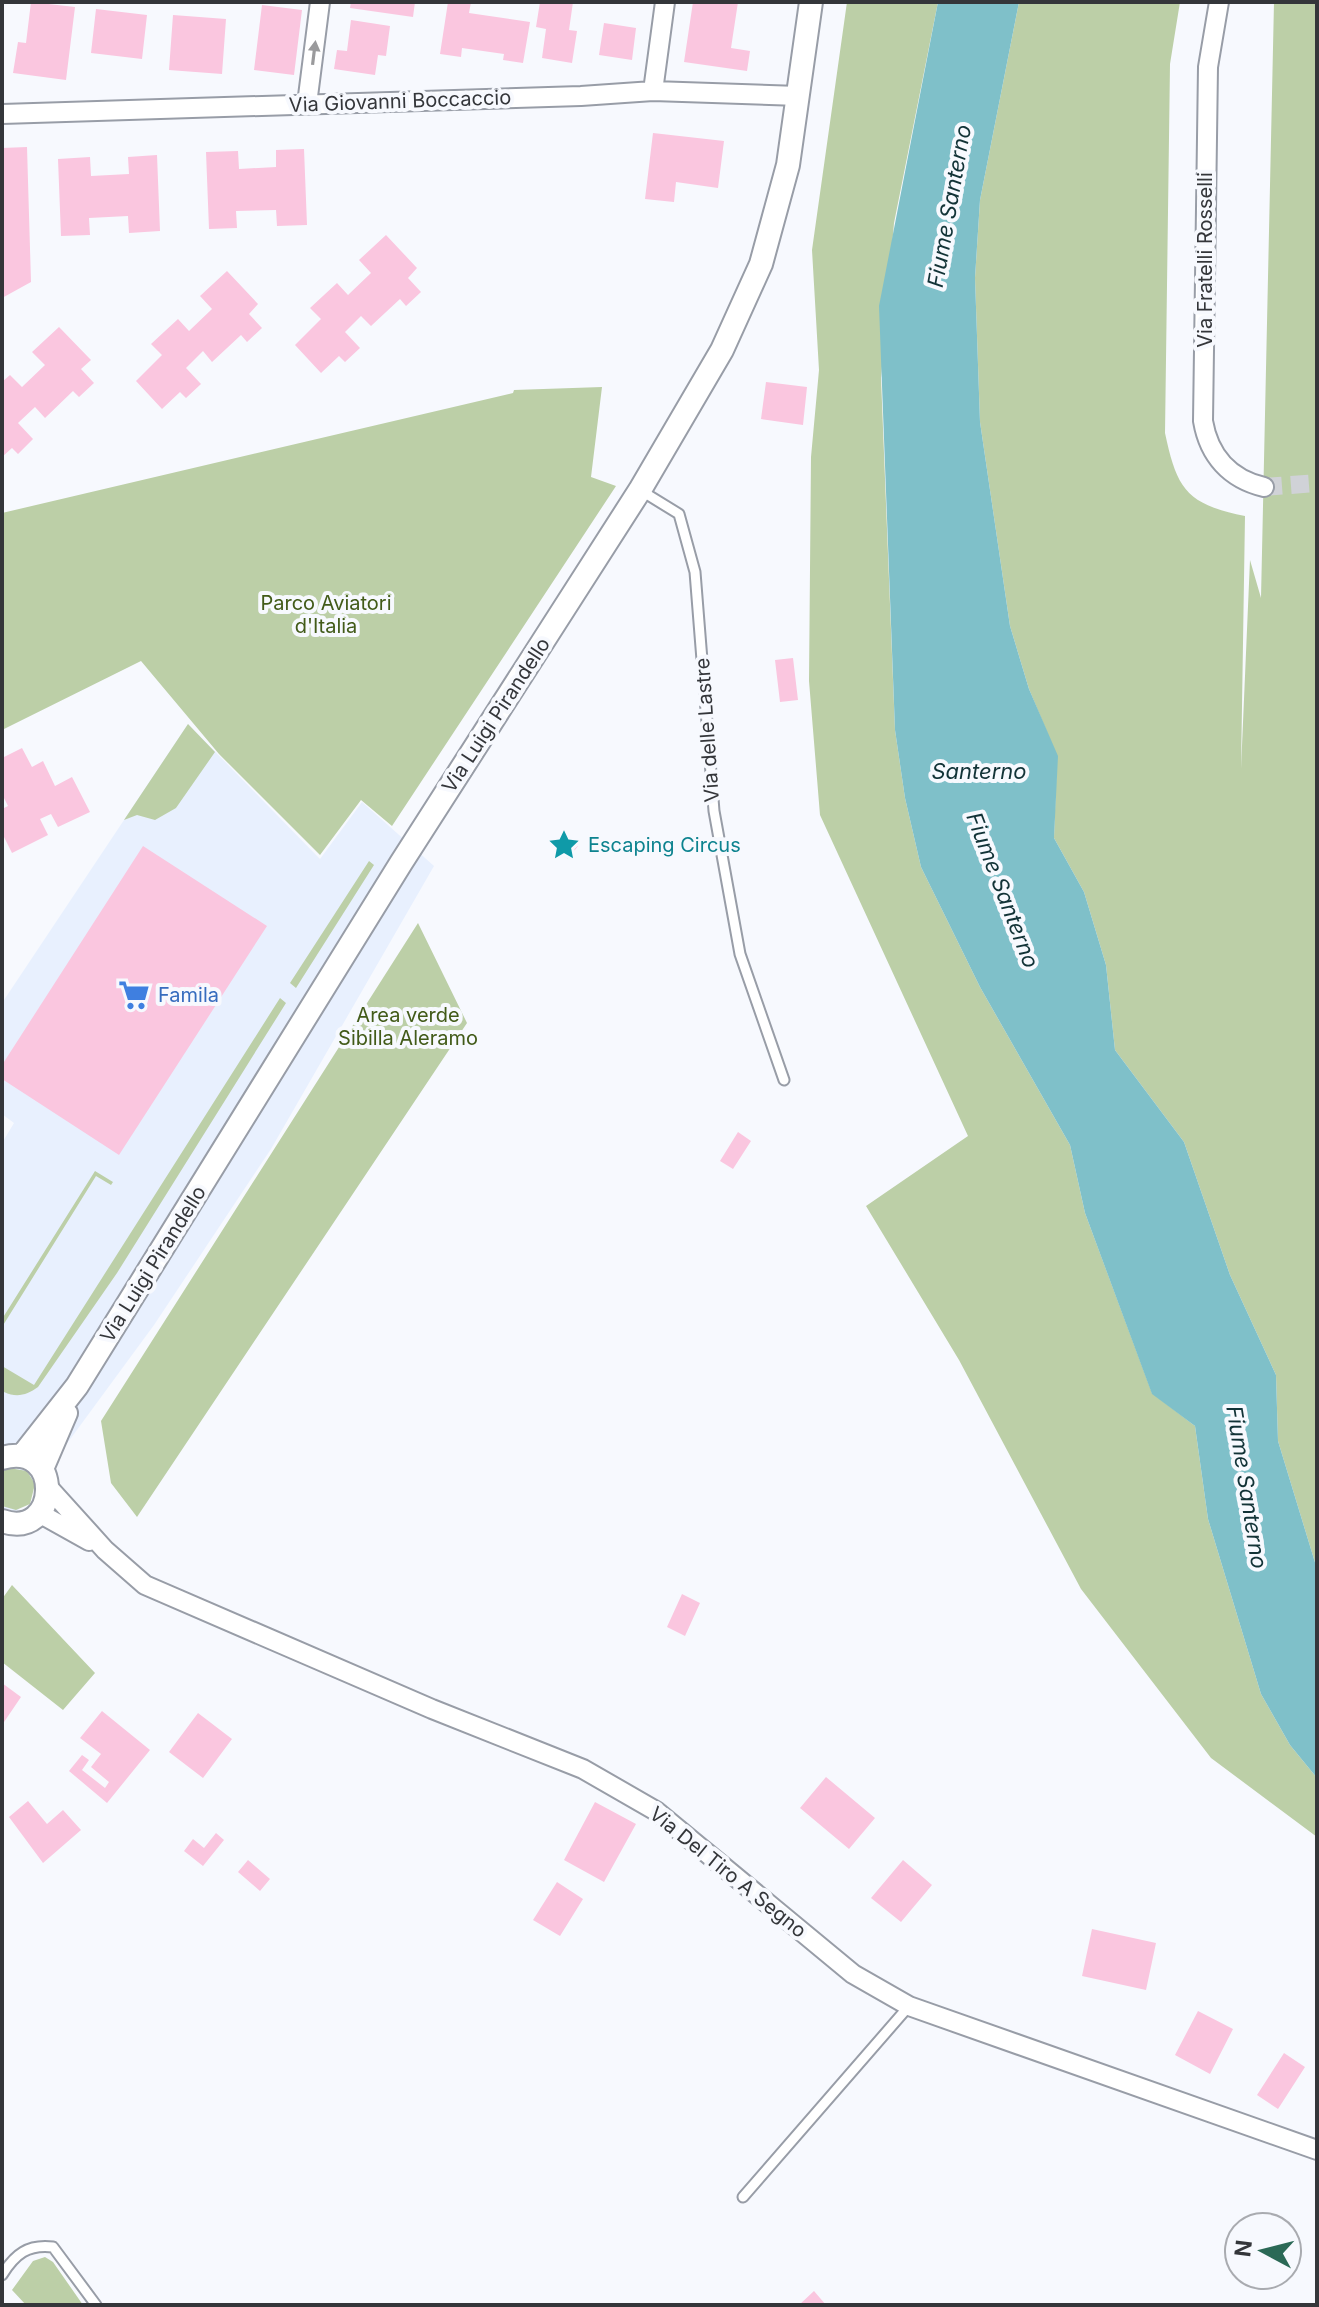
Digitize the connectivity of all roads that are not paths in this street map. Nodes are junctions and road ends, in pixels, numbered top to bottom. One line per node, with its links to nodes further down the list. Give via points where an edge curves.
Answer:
1 (320, 2): 7 (street, one-way to 1)
2 (665, 2): 5 (street)
3 (811, 2): 6 (street, Via Luigi Pirandello)
4 (1219, 2): 9 (street, Via Fratelli Rosselli, via 1208,67 1203,421 1206,437 1224,466 1246,483)
5 (653, 91): 6 (street, Via Giovanni Boccaccio); 7 (street, Via Giovanni Boccaccio)
6 (799, 96): 10 (street, Via Luigi Pirandello, via 788,165 755,278 722,350)
7 (307, 104): 8 (street, Via Giovanni Boccaccio)
8 (2, 114)
9 (1264, 487)
10 (640, 490): 11 (lane, Via delle Lastre, via 679,514 695,572 714,811 740,954); 12 (street, Via Luigi Pirandello)
11 (784, 1080)
12 (77, 1386): 13 (street, Via Luigi Pirandello); 14 (street, Via Luigi Pirandello)
13 (12, 1457): 14 (street, Via Luigi Pirandello)
14 (45, 1479): 15 (street, Via Luigi Pirandello); 17 (street, Via Del Tiro A Segno)
15 (39, 1513): 16 (street); 17 (street, Via Del Tiro A Segno)
16 (7, 1527)
17 (105, 1550): 18 (street, Via Del Tiro A Segno, via 145,1585 583,1769 656,1811 853,1974)
18 (909, 2006): 19 (street, Via Del Tiro A Segno); 20 (lane)
19 (1317, 2150)
20 (743, 2197)
21 (2, 2275): 22 (lane, via 21,2251 35,2244 53,2247)
22 (96, 2305)

